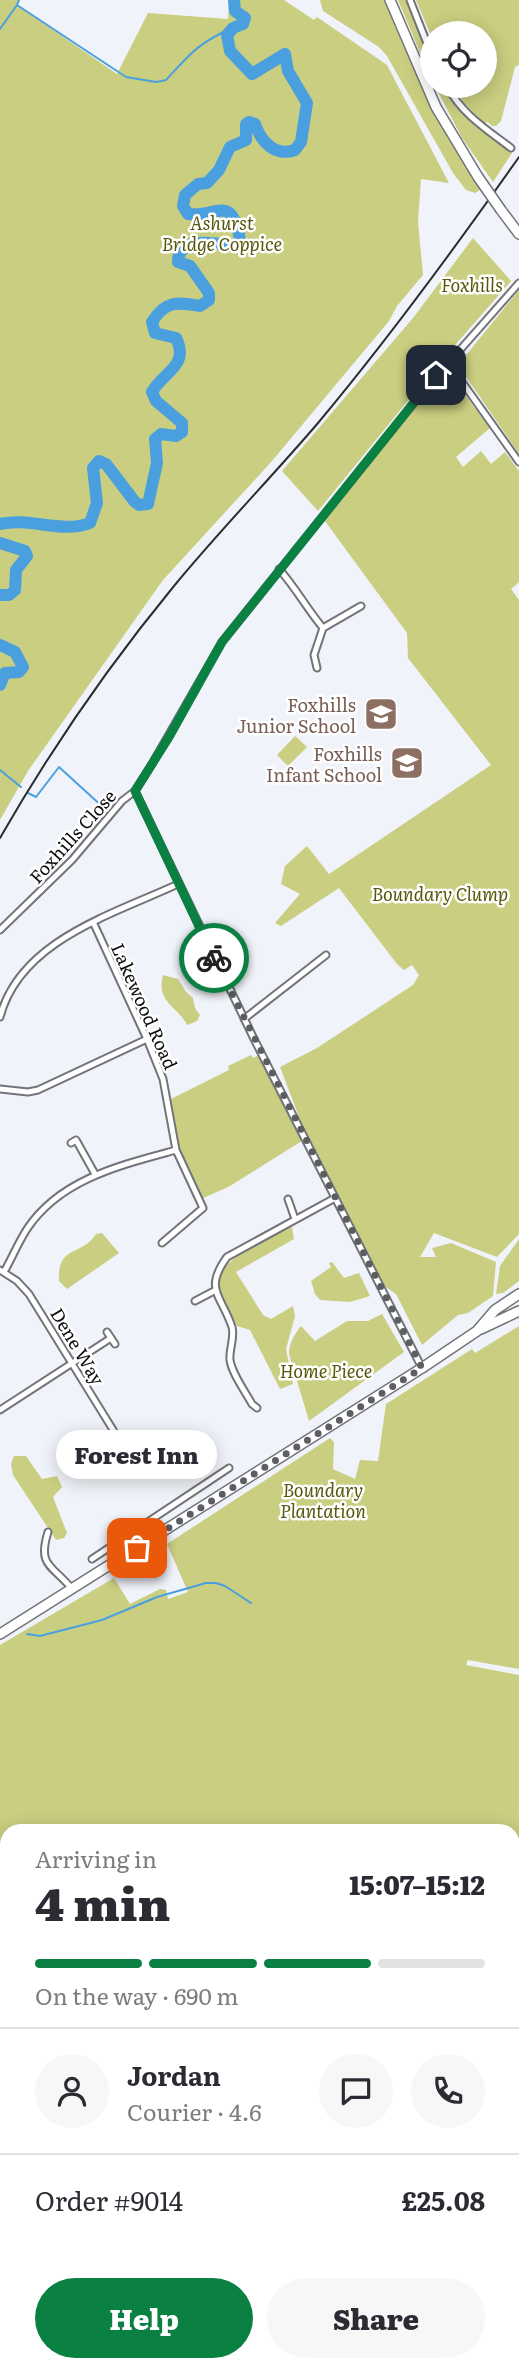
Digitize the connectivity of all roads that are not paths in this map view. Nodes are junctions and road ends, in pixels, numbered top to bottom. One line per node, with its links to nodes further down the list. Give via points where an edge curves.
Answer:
1 (390, 0): 6 (main road, bridge, via 436,107)
2 (410, 0): 3 (street)
3 (420, 25)
4 (453, 98): 5 (street, via 472,119)
5 (511, 148)
6 (519, 234)
7 (519, 283): 8 (street)
8 (450, 365): 9 (street); 10 (street, via 425,389)
9 (519, 462)
10 (279, 569): 12 (street); 14 (street, via 221,643)
11 (361, 606): 12 (street)
12 (323, 628): 13 (street, via 314,655)
13 (317, 668)
14 (135, 791): 15 (street); 17 (street, Foxhills Close)
15 (178, 884): 16 (street); 20 (street)
16 (94, 924): 19 (street, via 35,958 14,983); 21 (street, Lakewood Road)
17 (0, 930)
18 (326, 955): 20 (street)
19 (0, 1017)
20 (244, 1019): 26 (street)
21 (148, 1039): 22 (street, via 38,1090); 24 (street, Lakewood Road, via 163,1079)
22 (0, 1089)
23 (76, 1140): 25 (street)
24 (176, 1150): 25 (street); 29 (street, Lakewood Road, via 203,1209)
25 (95, 1174): 30 (street, via 42,1211)
26 (335, 1198): 28 (street); 40 (street)
27 (288, 1199): 28 (street)
28 (295, 1219): 31 (street, via 227,1257 218,1269)
29 (162, 1243)
30 (2, 1271): 39 (street, Dene Way, via 29,1294)
31 (214, 1291): 33 (street); 41 (street, via 232,1327 232,1367)
32 (519, 1294): 35 (main road, via 495,1310)
33 (195, 1301)
34 (516, 1313): 35 (main road)
35 (477, 1331): 40 (main road)
36 (107, 1332): 37 (street)
37 (111, 1338): 38 (street); 39 (street)
38 (115, 1345)
39 (72, 1363): 42 (street); 43 (street, Dene Way)
40 (422, 1368): 46 (main road)
41 (257, 1408)
42 (0, 1410)
43 (123, 1446)
44 (229, 1468): 45 (street)
45 (163, 1514): 46 (street); 48 (street)
46 (171, 1526): 49 (main road)
47 (48, 1532): 49 (street, via 44,1560)
48 (92, 1559)
49 (72, 1589): 50 (main road)
50 (0, 1634)

